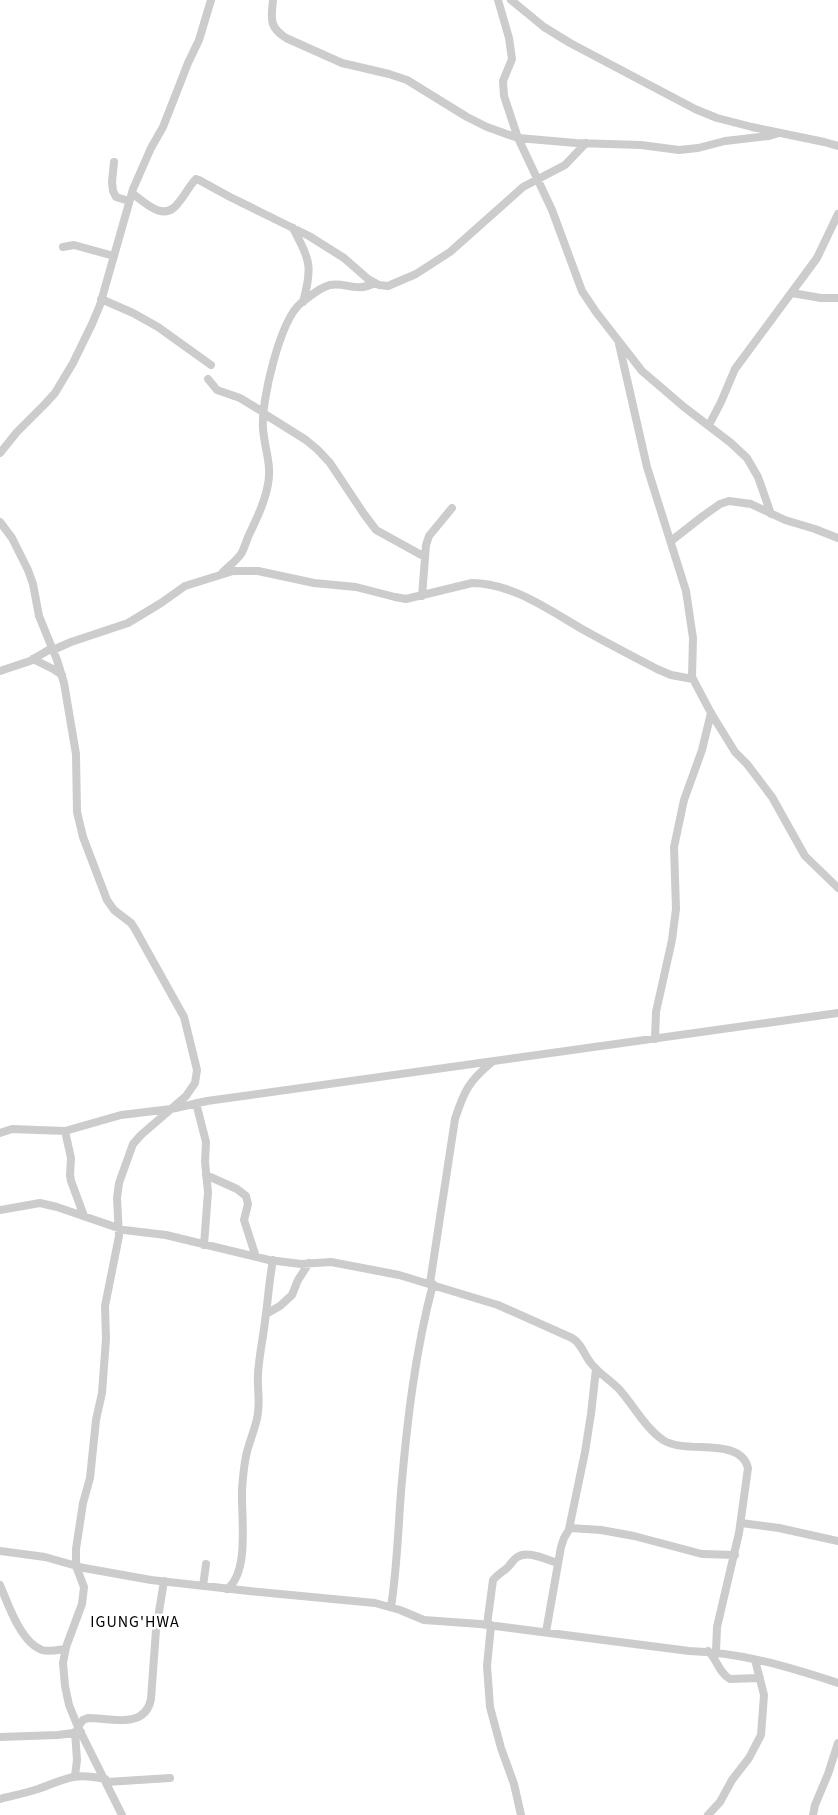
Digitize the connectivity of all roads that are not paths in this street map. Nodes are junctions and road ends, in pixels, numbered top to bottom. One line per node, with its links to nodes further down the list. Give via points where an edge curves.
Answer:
1 (212, 0): 11 (street, via 199,40)
2 (273, 0): 6 (street, via 273,26 286,38 342,63 407,80 467,117)
3 (498, 0): 6 (street, via 512,59 503,82 504,96)
4 (511, 0): 5 (street, via 570,43 695,109)
5 (779, 133): 7 (street, via 679,150); 8 (street)
6 (518, 138): 7 (street); 10 (street)
7 (586, 143): 10 (street, via 565,165)
8 (838, 146)
9 (114, 162): 12 (street, via 113,191 116,197)
10 (537, 180): 17 (street, via 523,187 450,252 426,268 388,286); 22 (street, via 552,210 582,291)
11 (132, 192): 12 (street); 14 (street, via 151,208 165,212 175,208 197,179)
12 (129, 202): 16 (street)
13 (838, 214): 18 (street, via 817,258)
14 (293, 228): 17 (street, via 344,258); 21 (street, via 310,266)
15 (63, 247): 16 (street, via 74,245)
16 (114, 256): 20 (street)
17 (374, 283): 21 (street, via 357,288 330,285)
18 (792, 293): 19 (street); 26 (street, via 736,368)
19 (838, 298)
20 (101, 299): 23 (street, via 158,327); 27 (street, via 77,356 62,382)
21 (303, 302): 25 (street, via 288,320 272,363)
22 (618, 339): 26 (street, via 642,371); 32 (street, via 656,502)
23 (211, 365)
24 (208, 379): 25 (street, via 217,390 240,398)
25 (263, 412): 33 (street, via 318,450 376,530); 34 (street, via 270,471 268,485 240,554)
26 (709, 425): 29 (street, via 747,458 758,476)
27 (0, 453)
28 (452, 508): 33 (street, via 429,536)
29 (771, 514): 31 (street); 32 (street, via 751,504 729,501 720,504)
30 (0, 522): 36 (street, via 28,570 39,616)
31 (838, 538)
32 (671, 541): 40 (street, via 690,616)
33 (425, 557): 35 (street)
34 (222, 574): 35 (street, via 258,571 314,583 356,587 395,598); 36 (street, via 185,586 128,623)
35 (422, 596): 40 (street, via 472,583 504,588 657,669)
36 (53, 649): 37 (street); 39 (street)
37 (33, 660): 38 (street); 39 (street)
38 (0, 671)
39 (62, 675): 47 (street, via 74,738 76,805 83,837 107,900 138,934 176,999 188,1029 196,1079 192,1088)
40 (693, 679): 41 (street)
41 (711, 714): 42 (street, via 735,752 772,797 805,856); 44 (street, via 684,800 674,847 676,909 656,1012)
42 (838, 888)
43 (838, 1012): 44 (street)
44 (655, 1039): 45 (street)
45 (492, 1062): 46 (street); 58 (street, via 470,1083 455,1119)
46 (196, 1103): 47 (street); 50 (street, via 205,1138)
47 (171, 1109): 48 (street, via 121,1115); 53 (street, via 133,1144 119,1183)
48 (65, 1131): 49 (street, via 12,1129); 52 (street, via 71,1158 71,1181)
49 (0, 1133)
50 (206, 1175): 54 (street); 55 (street, via 246,1196 248,1204 244,1220)
51 (0, 1210): 52 (street, via 40,1203)
52 (84, 1216): 53 (street)
53 (120, 1228): 54 (street); 68 (street, via 106,1299 102,1393)
54 (204, 1245): 55 (street)
55 (256, 1257): 56 (street)
56 (273, 1260): 57 (street); 59 (street)
57 (310, 1263): 58 (street, via 341,1264); 59 (street, via 292,1295)
58 (431, 1283): 60 (street, via 498,1305 572,1338 581,1345); 75 (street, via 416,1364 402,1472)
59 (266, 1314): 72 (street, via 258,1377 259,1409 245,1456 243,1475 241,1558 236,1580)
60 (596, 1369): 61 (street, via 618,1388 663,1440 682,1446 739,1453 748,1468); 62 (street, via 588,1433)
61 (741, 1523): 63 (street); 65 (street)
62 (569, 1529): 65 (street, via 575,1527 634,1536 702,1554); 66 (street)
63 (838, 1541)
64 (0, 1551): 68 (street, via 46,1557)
65 (735, 1555): 79 (street)
66 (558, 1563): 76 (street, via 521,1555 497,1575 493,1580); 77 (street)
67 (206, 1564): 71 (street)
68 (76, 1566): 69 (street); 78 (street, via 84,1586 82,1604)
69 (164, 1581): 71 (street); 83 (street, via 148,1710 131,1720 88,1718 83,1720)
70 (0, 1585): 73 (street)
71 (203, 1586): 72 (street)
72 (227, 1589): 75 (street, via 354,1600)
73 (5, 1598): 74 (street); 78 (street, via 20,1628 35,1646 42,1650)
74 (0, 1606)
75 (391, 1607): 76 (street, via 424,1620)
76 (489, 1625): 77 (street); 91 (street, via 490,1707)
77 (546, 1632): 79 (street)
78 (65, 1649): 83 (street, via 65,1686)
79 (712, 1652): 80 (street); 81 (street, via 723,1674 730,1679)
80 (755, 1660): 81 (street); 82 (street)
81 (760, 1678): 92 (street, via 764,1696 761,1735 720,1802)
82 (838, 1683)
83 (78, 1730): 84 (street); 86 (street); 88 (street)
84 (0, 1737)
85 (838, 1743): 93 (street)
86 (75, 1776): 88 (street, via 85,1775); 89 (street)
87 (170, 1778): 88 (street)
88 (106, 1781): 90 (street)
89 (0, 1799)
90 (122, 1815)
91 (521, 1815)
92 (708, 1815)
93 (813, 1815)

